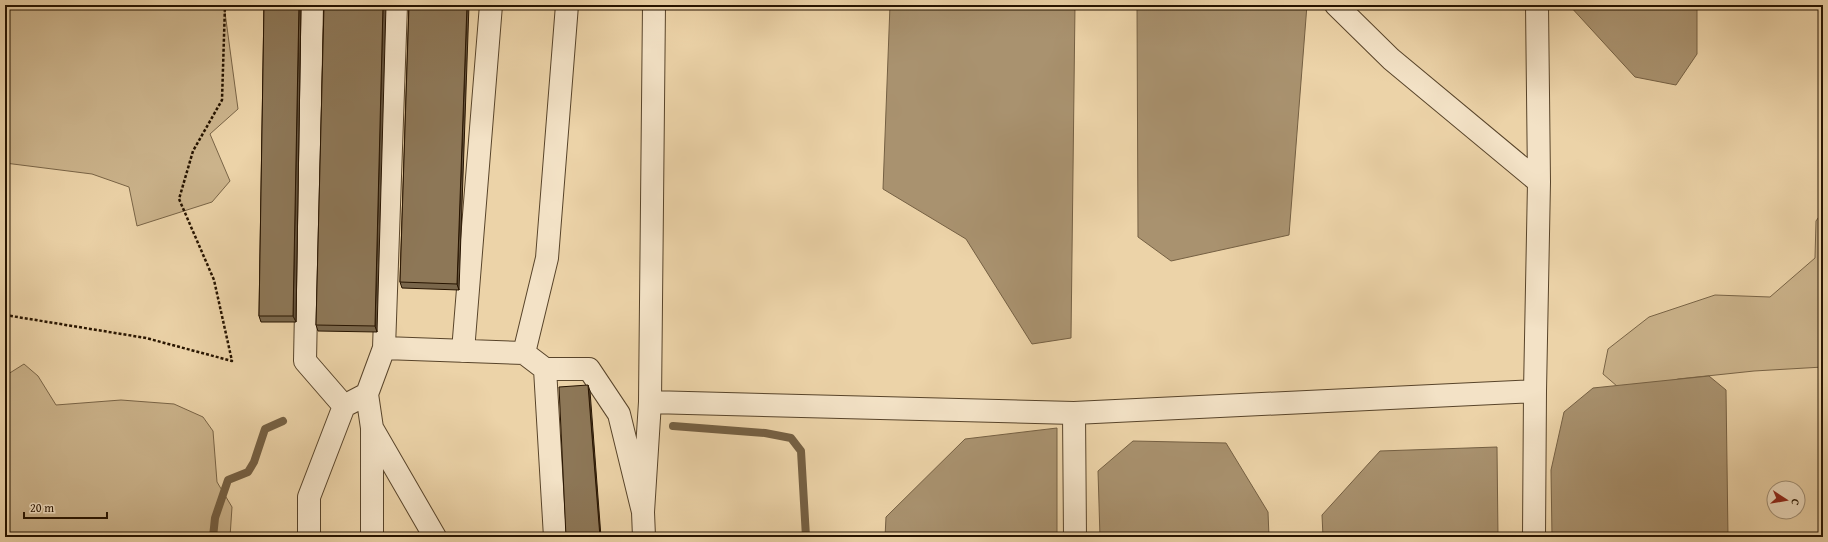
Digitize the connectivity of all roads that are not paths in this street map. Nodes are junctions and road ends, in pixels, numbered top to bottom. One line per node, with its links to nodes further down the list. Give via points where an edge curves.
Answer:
1 (312, 5): 16 (street, via 305,361)
2 (396, 5): 9 (street)
3 (491, 5): 10 (street)
4 (567, 5): 11 (street, via 547,258)
5 (654, 5): 15 (street)
6 (1336, 5): 8 (street, via 1391,59)
7 (1537, 5): 8 (street)
8 (1539, 182): 13 (street)
9 (384, 348): 10 (street); 14 (street)
10 (463, 351): 11 (street)
11 (524, 353): 12 (street)
12 (545, 369): 19 (street, via 589,369 619,414); 23 (street)
13 (1535, 391): 17 (street); 26 (street)
14 (367, 394): 16 (street); 18 (street)
15 (650, 402): 17 (street); 19 (street)
16 (344, 406): 20 (street, via 309,497)
17 (1074, 413): 25 (street)
18 (372, 428): 21 (street); 22 (street)
19 (643, 512): 24 (street)
20 (309, 537)
21 (372, 537)
22 (435, 537)
23 (555, 537)
24 (644, 537)
25 (1075, 537)
26 (1534, 537)

